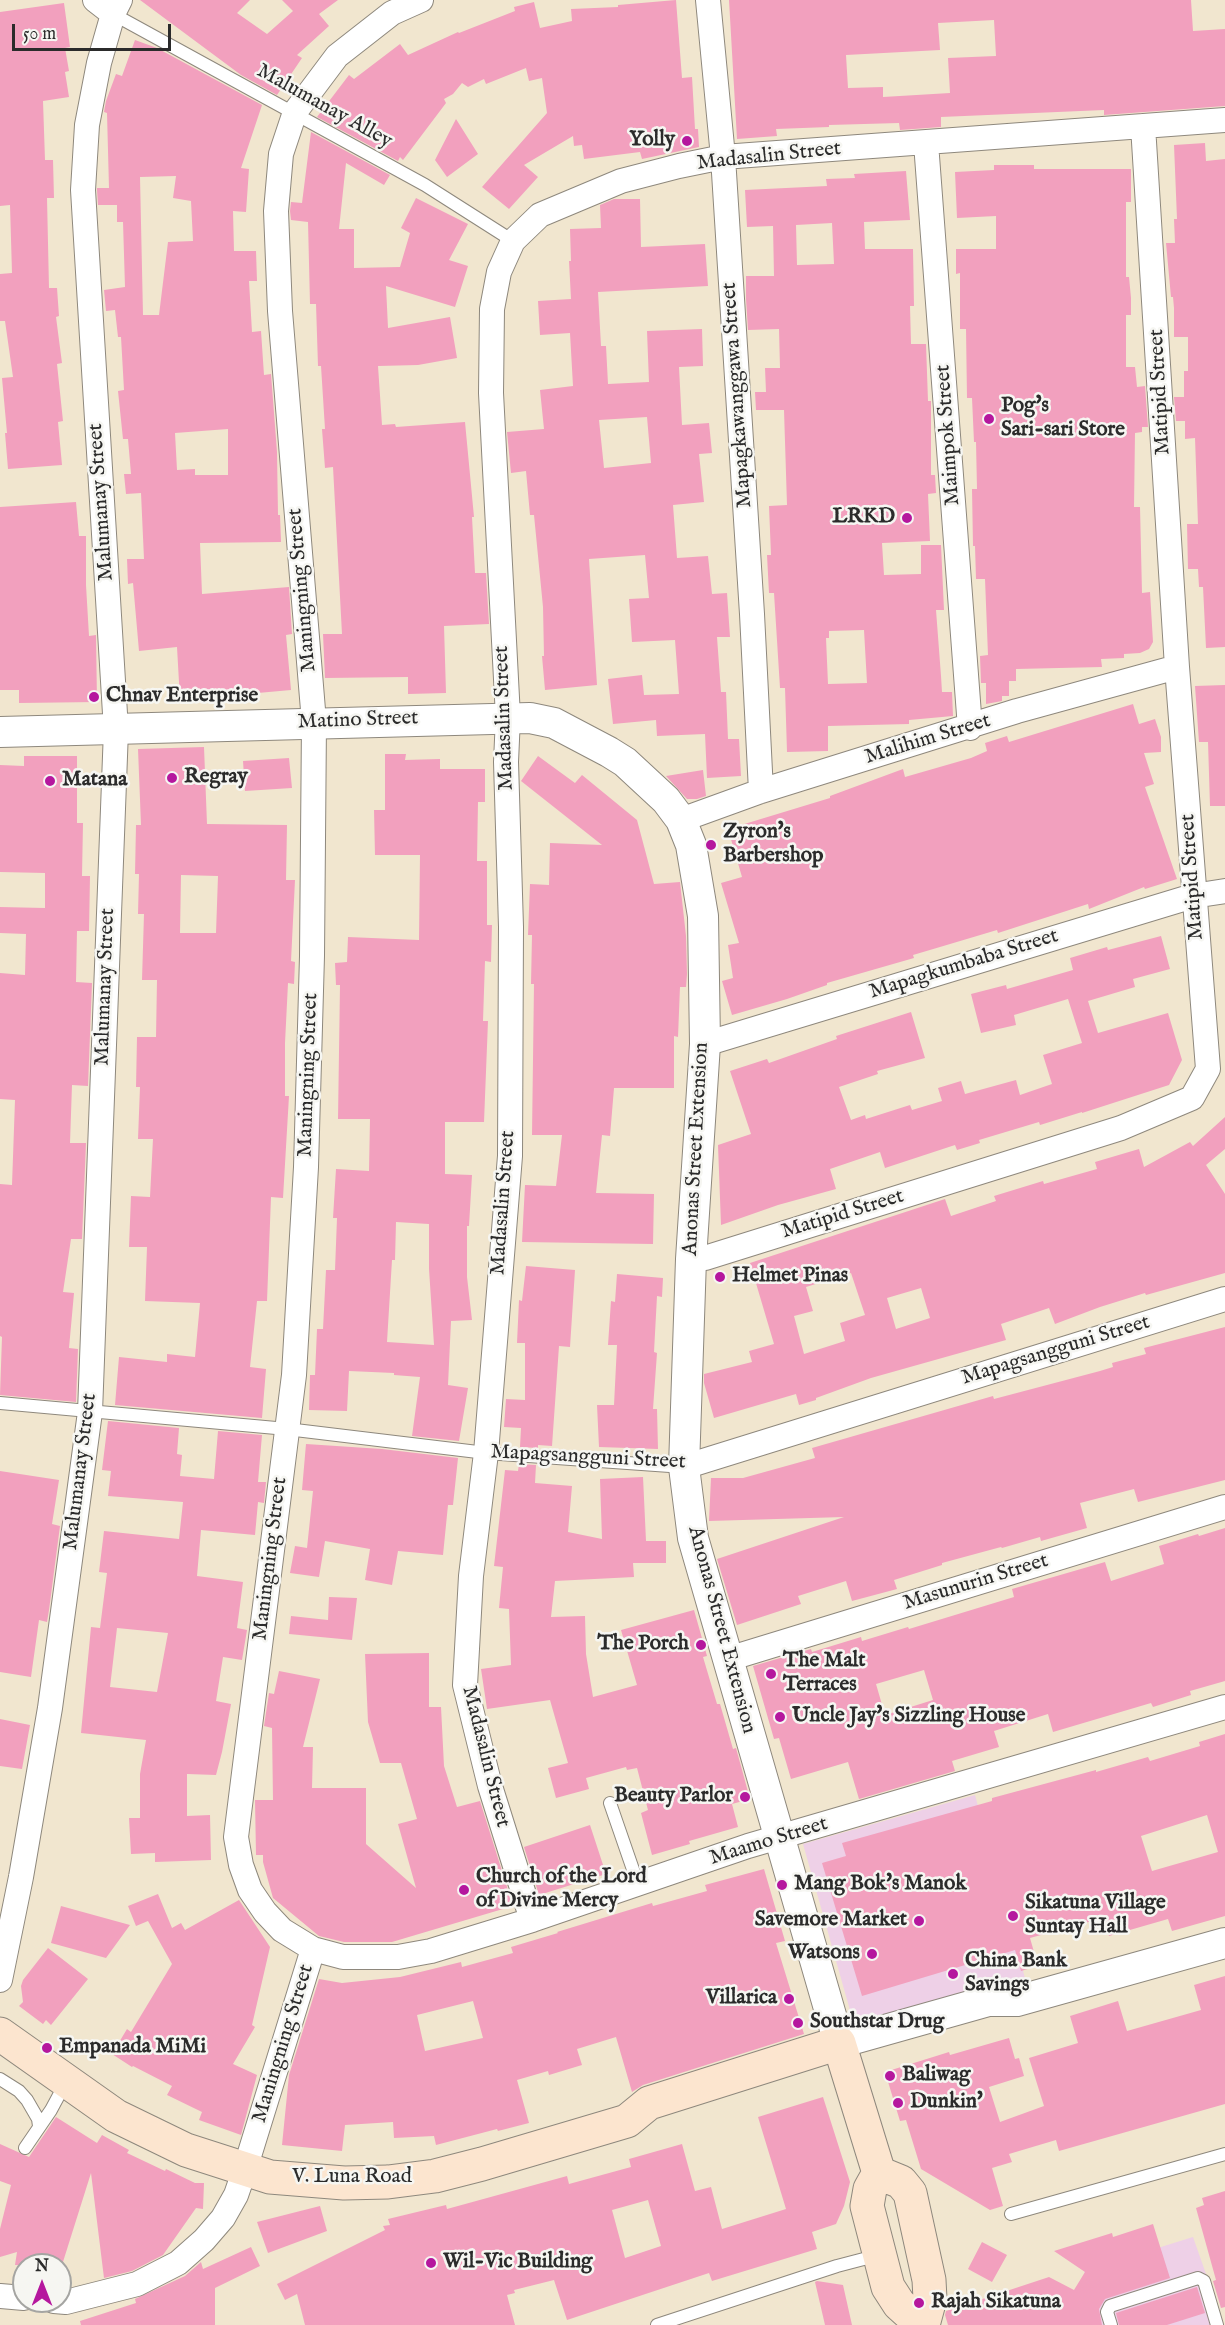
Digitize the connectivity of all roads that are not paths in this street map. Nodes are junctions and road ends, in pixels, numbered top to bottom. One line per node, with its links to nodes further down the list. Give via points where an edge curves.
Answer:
1 (421, 0): 4 (street, Maningning Street, via 392,13 337,56)
2 (708, 0): 8 (street, Mapagkawanggawa Street)
3 (109, 5): 4 (lane, Malumanay Alley); 14 (street, Malumanay Street, via 87,125 83,190)
4 (295, 112): 9 (lane, Malumanay Alley, via 425,185); 12 (street, Maningning Street, via 281,154 276,211 280,311)
5 (1225, 120): 6 (street, Madasalin Street)
6 (1143, 126): 7 (street, Madasalin Street); 10 (street, Matipid Street)
7 (926, 143): 8 (street, Madasalin Street); 13 (street, Maimpok Street)
8 (723, 157): 9 (street, Madasalin Street, via 602,188 540,215); 16 (street, Mapagkawanggawa Street)
9 (513, 241): 11 (street, Madasalin Street, via 499,272 492,319 491,393)
10 (1177, 667): 13 (street, Malihim Street, via 1017,711); 19 (street, Matipid Street)
11 (508, 717): 12 (street, Matino Street); 17 (street, Matino Street, via 554,723 609,752 648,782); 26 (street, Madasalin Street, via 510,1156)
12 (314, 722): 14 (street, Matino Street); 25 (street, Maningning Street, via 306,1167 294,1375)
13 (970, 728): 16 (street, Malihim Street)
14 (116, 730): 15 (street, Matino Street); 24 (street, Malumanay Street)
15 (0, 732)
16 (761, 791): 17 (street, Malihim Street)
17 (681, 820): 20 (street, Anonas Street Extension, via 697,871 703,916)
18 (1225, 891): 19 (street, Mapagkumbaba Street)
19 (1193, 896): 20 (street, Mapagkumbaba Street); 21 (street, Matipid Street, via 1208,1069 1192,1098 1121,1128 705,1258)
20 (705, 1044): 21 (street, Anonas Street Extension)
21 (691, 1259): 27 (street, Anonas Street Extension)
22 (1225, 1299): 27 (street, Mapagsangguni Street)
23 (0, 1403): 24 (lane, Mapagsangguni Street)
24 (90, 1412): 25 (lane, Mapagsangguni Street); 37 (street, Malumanay Street, via 51,1708)
25 (287, 1429): 26 (lane, Mapagsangguni Street); 36 (street, Maningning Street, via 236,1837 250,1890 282,1930)
26 (486, 1453): 27 (lane, Mapagsangguni Street); 34 (street, Madasalin Street, via 471,1576 465,1685 490,1786)
27 (684, 1467): 29 (street, Anonas Street Extension, via 693,1538)
28 (1225, 1507): 29 (street, Masunurin Street)
29 (728, 1659): 32 (street, Anonas Street Extension)
30 (1225, 1707): 32 (street, Maamo Street)
31 (609, 1803): 33 (lane)
32 (779, 1838): 33 (street, Maamo Street); 39 (street, Anonas Street Extension)
33 (638, 1884): 34 (street, Maamo Street)
34 (532, 1920): 36 (street, Maamo Street, via 398,1957 343,1957)
35 (1225, 1943): 39 (street, via 1017,2001 988,2001)
36 (313, 1950): 45 (street, Maningning Street)
37 (0, 1980)
38 (0, 2034): 41 (main road, V. Luna Road)
39 (842, 2054): 45 (main road, V. Luna Road, via 649,2103 627,2121 435,2176 345,2183 270,2177); 46 (main road, Anonas Street Extension)
40 (0, 2079): 42 (lane, via 27,2100)
41 (66, 2081): 42 (lane); 45 (main road, V. Luna Road, via 116,2116 154,2135)
42 (39, 2126): 43 (lane)
43 (25, 2148)
44 (1225, 2154): 47 (lane)
45 (244, 2169): 49 (street, Maningning Street, via 223,2218 178,2263 137,2284)
46 (879, 2173): 48 (main road, via 867,2206); 51 (main road, via 901,2182 910,2193 929,2280 930,2299)
47 (1011, 2214)
48 (880, 2255): 50 (lane); 51 (main road, via 888,2287 899,2304)
49 (72, 2300)
50 (657, 2325)
51 (922, 2325)
52 (1111, 2325): 53 (lane, via 1107,2312 1110,2306 1198,2278 1204,2281)
53 (1217, 2325)

